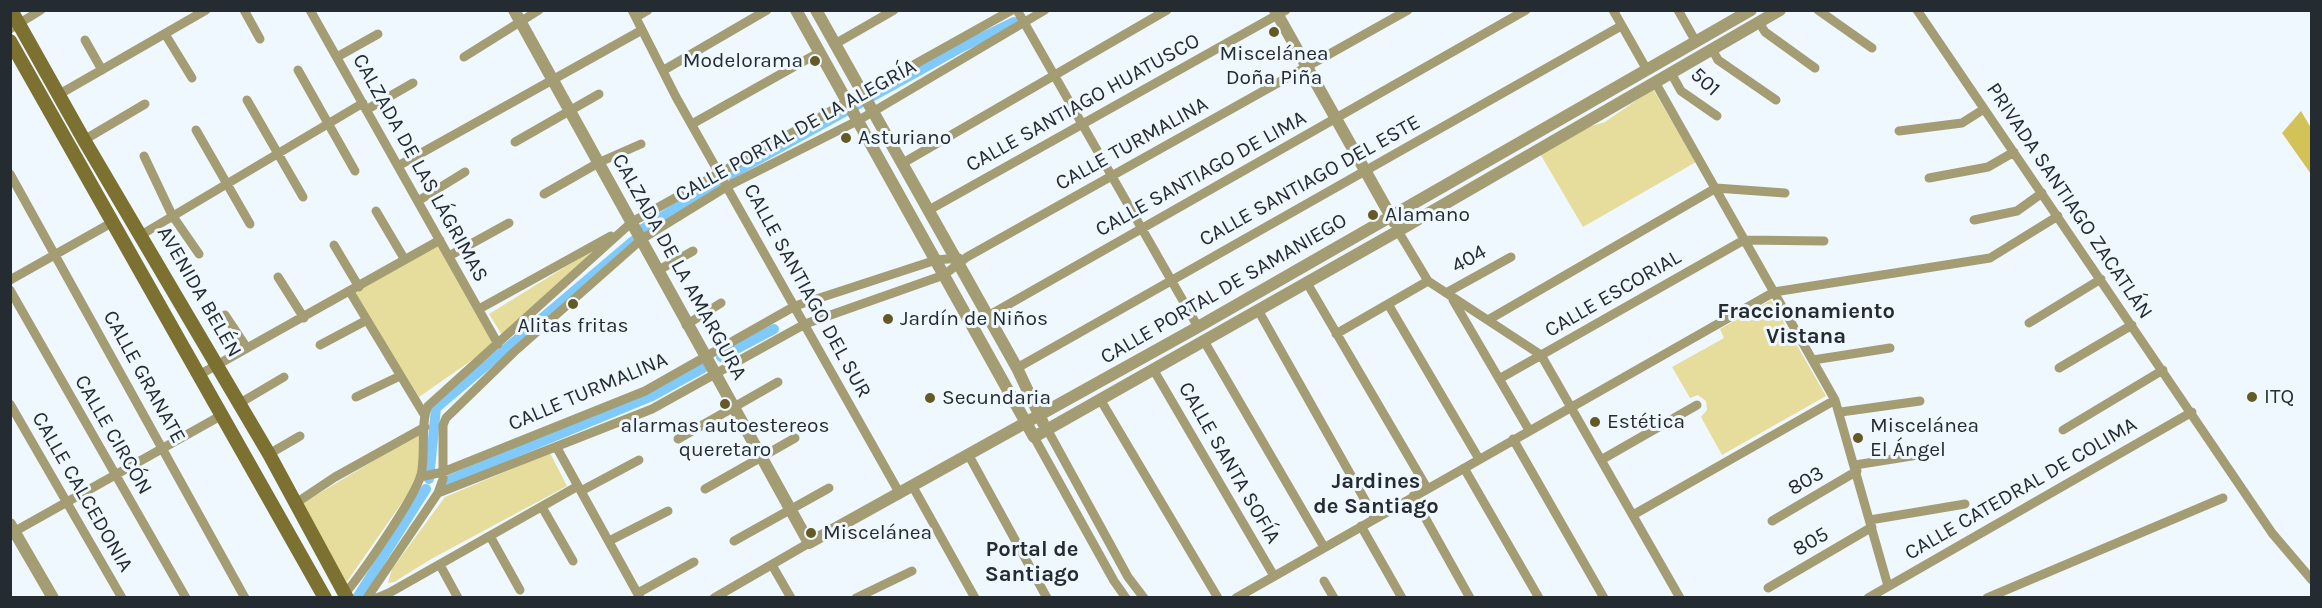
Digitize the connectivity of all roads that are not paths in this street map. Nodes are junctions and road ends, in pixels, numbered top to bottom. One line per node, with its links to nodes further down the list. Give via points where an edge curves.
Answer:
1 (11, 10): 29 (main road, AVENIDA BELÉN)
2 (41, 10): 29 (street)
3 (206, 10): 32 (street)
4 (244, 10): 34 (street)
5 (539, 10): 26 (street)
6 (648, 10): 25 (street)
7 (767, 10): 48 (street)
8 (796, 10): 41 (street)
9 (816, 10): 38 (street)
10 (894, 10): 38 (street)
11 (1012, 10): 57 (street, CALLE PORTAL DE LA ALEGRÍA)
12 (1017, 10): 27 (street)
13 (1045, 10): 27 (street, CALLE PORTAL DE LA ALEGRÍA)
14 (1167, 10): 51 (street)
15 (1408, 10): 44 (street, CALLE TURMALINA)
16 (1526, 10): 68 (street, CALLE SANTIAGO DE LIMA)
17 (1613, 10): 30 (street)
18 (1678, 10): 37 (street)
19 (1780, 10): 28 (street, CALLE PORTAL DE SAMANIEGO)
20 (1818, 10): 39 (street)
21 (1917, 10): 64 (street, PRIVADA SANTIAGO ZACATLÁN)
22 (312, 11): 42 (street, CALZADA DE LAS LÁGRIMAS)
23 (1749, 11): 37 (street, CALLE PORTAL DE SAMANIEGO)
24 (1280, 12): 44 (street); 72 (street, CALLE SANTIAGO HUATUSCO)
25 (634, 14): 31 (street, CALLE SANTIAGO DEL SUR)
26 (517, 16): 43 (street); 53 (street, CALZADA DE LA AMARGURA)
27 (1026, 22): 51 (street); 65 (street, CALLE PORTAL DE LA ALEGRÍA)
28 (1759, 22): 40 (street, CALLE PORTAL DE SAMANIEGO); 45 (street, via 1765,32)
29 (15, 26): 58 (main road, AVENIDA BELÉN)
30 (1621, 26): 49 (street); 86 (street, CALLE SANTIAGO DEL ESTE)
31 (642, 30): 48 (street, CALLE SANTIAGO DEL SUR); 53 (street)
32 (165, 34): 46 (street); 52 (street)
33 (378, 34): 42 (street)
34 (260, 39)
35 (85, 40): 46 (street)
36 (10, 41): 105 (main road, AVENIDA BELÉN)
37 (1696, 42): 49 (street, CALLE PORTAL DE SAMANIEGO)
38 (836, 44): 57 (street)
39 (1872, 48)
40 (1712, 49): 50 (street, CALLE PORTAL DE SAMANIEGO); 60 (street, via 1718,60)
41 (820, 52): 61 (street); 71 (street)
42 (337, 57): 63 (street, CALZADA DE LAS LÁGRIMAS)
43 (464, 57)
44 (1307, 67): 68 (street); 89 (street, CALLE TURMALINA)
45 (1815, 68)
46 (102, 70): 58 (street)
47 (298, 70): 70 (street)
48 (664, 70): 71 (street, CALLE SANTIAGO DEL SUR)
49 (1647, 70): 103 (street, CALLE PORTAL DE SAMANIEGO)
50 (1671, 73): 54 (street, CALLE PORTAL DE SAMANIEGO); 67 (street, 501, via 1681,90)
51 (1056, 75): 72 (street); 82 (street)
52 (192, 78)
53 (554, 81): 66 (street, CALZADA DE LA AMARGURA); 83 (street)
54 (1655, 82): 93 (street); 110 (street, CALLE PORTAL DE SAMANIEGO)
55 (413, 83): 63 (street)
56 (599, 94): 66 (street)
57 (863, 94): 61 (street, CALLE PORTAL DE LA ALEGRÍA); 65 (street)
58 (58, 95): 75 (main road, AVENIDA BELÉN)
59 (247, 100): 79 (street)
60 (1776, 100)
61 (848, 103): 69 (street); 85 (street, CALLE PORTAL DE LA ALEGRÍA)
62 (145, 104): 75 (street)
63 (365, 106): 70 (street); 83 (street, CALZADA DE LAS LÁGRIMAS)
64 (1984, 109): 74 (street, via 1962,123); 78 (street, PRIVADA SANTIAGO ZACATLÁN)
65 (873, 110): 69 (street, CALLE PORTAL DE LA ALEGRÍA); 82 (street)
66 (571, 111): 76 (street); 81 (street, CALZADA DE LA AMARGURA)
67 (1717, 117)
68 (1336, 119): 86 (street); 109 (street, CALLE SANTIAGO DE LIMA)
69 (859, 120): 92 (street, CALLE PORTAL DE LA ALEGRÍA); 123 (street)
70 (329, 123): 79 (street); 84 (street)
71 (692, 124): 85 (street, CALLE SANTIAGO DEL SUR)
72 (1083, 124): 89 (street); 99 (street, CALLE SANTIAGO HUATUSCO)
73 (196, 130): 91 (street)
74 (1899, 131)
75 (84, 140): 111 (main road, AVENIDA BELÉN)
76 (515, 142)
77 (641, 144): 81 (street)
78 (2014, 152): 90 (street, via 1988,167); 95 (street, PRIVADA SANTIAGO ZACATLÁN)
79 (277, 153): 91 (street); 97 (street)
80 (144, 156): 101 (street)
81 (600, 162): 96 (street); 108 (street, CALZADA DE LA AMARGURA)
82 (903, 163): 99 (street)
83 (398, 166): 98 (street, CALZADA DE LAS LÁGRIMAS)
84 (355, 171)
85 (719, 171): 92 (street, CALLE SANTIAGO DEL SUR); 108 (street, CALLE PORTAL DE LA ALEGRÍA)
86 (1365, 171): 103 (street); 130 (street, CALLE SANTIAGO DEL ESTE)
87 (465, 172): 98 (street)
88 (10, 174): 118 (street, CALLE GRANATE)
89 (1112, 176): 109 (street); 124 (street, CALLE TURMALINA)
90 (1929, 178)
91 (227, 184): 101 (street); 107 (street)
92 (728, 186): 112 (street, CALLE PORTAL DE LA ALEGRÍA); 140 (street, CALLE SANTIAGO DEL SUR)
93 (1716, 188): 94 (street); 114 (street); 147 (street)
94 (1785, 193)
95 (2042, 193): 102 (street, PRIVADA SANTIAGO ZACATLÁN); 104 (street, via 2017,211)
96 (544, 194)
97 (303, 197)
98 (418, 201): 113 (street, CALZADA DE LAS LÁGRIMAS)
99 (929, 210): 124 (street)
100 (376, 211): 122 (street)
101 (172, 215): 111 (street); 119 (street)
102 (2058, 216): 128 (street, PRIVADA SANTIAGO ZACATLÁN); 136 (street, via 1990,258)
103 (1391, 217): 110 (street); 152 (street, CALLE PORTAL DE SAMANIEGO)
104 (1974, 220)
105 (113, 222): 118 (street); 168 (main road, AVENIDA BELÉN)
106 (509, 223): 120 (street)
107 (250, 224)
108 (629, 225): 112 (street, CALZADA DE LA AMARGURA); 141 (street, CALZADA DE LA AMARGURA); 155 (street, CALLE PORTAL DE LA ALEGRÍA)
109 (1142, 228): 130 (street); 144 (street, CALLE SANTIAGO DE LIMA)
110 (1398, 231): 131 (street); 132 (street, CALLE PORTAL DE SAMANIEGO)
111 (141, 235): 162 (main road, AVENIDA BELÉN)
112 (642, 239): 125 (street, CALZADA DE LA AMARGURA); 207 (street, CALLE PORTAL DE LA ALEGRÍA, via 446,418)
113 (440, 240): 120 (street, CALZADA DE LAS LÁGRIMAS); 122 (street)
114 (1744, 240): 115 (street); 136 (street); 159 (street, CALLE ESCORIAL)
115 (1824, 241)
116 (334, 245): 133 (street)
117 (693, 251): 125 (street)
118 (56, 254): 129 (street); 197 (street, CALLE GRANATE)
119 (198, 254)
120 (448, 256): 141 (street, CALZADA DE LAS LÁGRIMAS)
121 (1510, 257): 137 (street, 404)
122 (405, 260): 133 (street)
123 (936, 260): 124 (street, CALLE TURMALINA); 126 (street); 140 (street, CALLE TURMALINA)
124 (960, 260): 126 (street, CALLE TURMALINA); 144 (street)
125 (657, 271): 149 (street, CALZADA DE LA AMARGURA)
126 (944, 275): 150 (street, CALLE TURMALINA); 187 (street)
127 (278, 278): 145 (street)
128 (2100, 279): 148 (street); 151 (street, PRIVADA SANTIAGO ZACATLÁN)
129 (10, 280)
130 (1171, 280): 152 (street); 163 (street, CALLE SANTIAGO DEL ESTE)
131 (1428, 281): 137 (street); 139 (street)
132 (1307, 283): 142 (street, CALLE PORTAL DE SAMANIEGO); 153 (street)
133 (359, 287): 135 (street)
134 (10, 290): 208 (street, CALLE CIRCÓN)
135 (350, 292): 145 (street); 146 (street)
136 (1774, 292): 161 (street); 180 (street)
137 (1449, 295): 147 (street); 171 (street)
138 (721, 303): 149 (street)
139 (1388, 304): 153 (street); 202 (street)
140 (795, 306): 150 (street, CALLE SANTIAGO DEL SUR); 160 (street, CALLE TURMALINA)
141 (479, 309): 155 (street, CALZADA DE LAS LÁGRIMAS)
142 (1258, 310): 154 (street, CALLE PORTAL DE SAMANIEGO); 226 (street)
143 (225, 315): 157 (street)
144 (988, 316): 163 (street)
145 (304, 318): 157 (street)
146 (367, 320): 156 (street); 169 (street)
147 (1488, 320): 159 (street)
148 (2029, 323)
149 (686, 324): 160 (street, CALZADA DE LA AMARGURA)
150 (806, 324): 167 (street, CALLE TURMALINA); 216 (street, CALLE SANTIAGO DEL SUR)
151 (2132, 325): 164 (street); 166 (street, PRIVADA SANTIAGO ZACATLÁN)
152 (1198, 327): 185 (street, CALLE PORTAL DE SAMANIEGO)
153 (1336, 334): 212 (street)
154 (1204, 341): 165 (street, CALLE PORTAL DE SAMANIEGO); 235 (street)
155 (498, 344): 186 (street, CALLE PORTAL DE LA ALEGRÍA, via 432,401)
156 (320, 345)
157 (247, 348): 162 (street)
158 (1890, 348): 161 (street)
159 (1541, 356): 171 (street, CALLE ESCORIAL); 180 (street)
160 (706, 357): 167 (street, CALZADA DE LA AMARGURA); 207 (street, CALLE TURMALINA, via 645,391)
161 (1813, 360): 175 (street)
162 (218, 366): 168 (street); 177 (main road, AVENIDA BELÉN)
163 (1017, 368): 185 (street)
164 (2059, 368)
165 (1153, 369): 174 (street, CALLE PORTAL DE SAMANIEGO); 241 (street, CALLE SANTA SOFÍA)
166 (2163, 369): 183 (street, PRIVADA SANTIAGO ZACATLÁN); 190 (street)
167 (717, 374): 181 (street, CALZADA DE LA AMARGURA); 196 (street, CALLE TURMALINA, via 652,409)
168 (200, 375): 184 (main road, AVENIDA BELÉN)
169 (400, 376): 173 (street); 186 (street)
170 (284, 377): 177 (street)
171 (1499, 380): 189 (street)
172 (778, 382): 181 (street)
173 (356, 398)
174 (1100, 399): 188 (street, CALLE PORTAL DE SAMANIEGO); 265 (street)
175 (1835, 400): 182 (street); 225 (street)
176 (1920, 400): 182 (street)
177 (240, 403): 199 (main road, AVENIDA BELÉN)
178 (10, 404): 219 (street, CALLE CALCEDONIA)
179 (1697, 405): 204 (street)
180 (1571, 406): 189 (street); 204 (street)
181 (734, 407): 194 (street); 201 (street, CALZADA DE LA AMARGURA)
182 (1840, 412): 206 (street)
183 (2192, 412): 242 (street, PRIVADA SANTIAGO ZACATLÁN, via 2272,533); 244 (street, CALLE CATEDRAL DE COLIMA)
184 (222, 415): 197 (street); 255 (main road, AVENIDA BELÉN)
185 (1040, 416): 187 (street, CALLE PORTAL DE SAMANIEGO); 188 (street)
186 (425, 422): 209 (street, CALLE PORTAL DE LA ALEGRÍA); 220 (street)
187 (1025, 423): 192 (street); 200 (street, CALLE PORTAL DE SAMANIEGO)
188 (1047, 429): 192 (street, CALLE PORTAL DE SAMANIEGO); 264 (street, via 1128,577)
189 (1529, 430): 195 (street)
190 (2063, 430)
191 (300, 436): 199 (street)
192 (1034, 437): 263 (street)
193 (795, 438): 201 (street)
194 (678, 439)
195 (1513, 439): 202 (street); 271 (street)
196 (557, 448): 213 (street); 215 (street, CALLE TURMALINA)
197 (162, 449): 208 (street); 254 (street, CALLE GRANATE)
198 (1938, 452): 206 (street)
199 (269, 454): 220 (main road, AVENIDA BELÉN)
200 (968, 454): 210 (street, CALLE PORTAL DE SAMANIEGO); 262 (street)
201 (762, 456): 214 (street); 223 (street, CALZADA DE LA AMARGURA)
202 (1479, 459): 205 (street)
203 (639, 460): 213 (street)
204 (1601, 460): 225 (street)
205 (1464, 468): 212 (street); 270 (street)
206 (1856, 468): 227 (street, 803); 228 (street)
207 (443, 472): 209 (street, CALLE TURMALINA); 215 (street, CALLE PORTAL DE LA ALEGRÍA)
208 (116, 477): 219 (street); 253 (street, CALLE CIRCÓN)
209 (420, 477): 249 (street)
210 (913, 487): 216 (street, CALLE PORTAL DE SAMANIEGO); 261 (street)
211 (830, 488): 223 (street)
212 (1428, 488): 217 (street)
213 (579, 489): 222 (street); 232 (street)
214 (705, 489)
215 (438, 493): 256 (street)
216 (900, 494): 234 (street, CALLE PORTAL DE SAMANIEGO)
217 (1413, 496): 226 (street); 269 (street)
218 (2223, 498): 274 (street)
219 (67, 503): 230 (street); 252 (street, CALLE CALCEDONIA)
220 (296, 503): 249 (main road, AVENIDA BELÉN)
221 (1965, 504): 228 (street)
222 (542, 507): 231 (street); 236 (street)
223 (790, 508): 233 (street); 234 (street, CALZADA DE LA AMARGURA)
224 (668, 511): 232 (street)
225 (1633, 515): 272 (street)
226 (1375, 518): 229 (street)
227 (1772, 521)
228 (1871, 523): 244 (street); 245 (street, 805)
229 (1361, 526): 235 (street); 268 (street)
230 (12, 530): 251 (street)
231 (491, 538): 239 (street); 246 (street)
232 (609, 541): 248 (street)
233 (734, 541)
234 (808, 543): 238 (street, CALLE PORTAL DE SAMANIEGO)
235 (1324, 547): 241 (street)
236 (573, 561)
237 (694, 562): 248 (street)
238 (772, 565): 250 (street, CALLE PORTAL DE SAMANIEGO); 259 (street)
239 (440, 566): 247 (street); 258 (street)
240 (912, 571): 260 (street)
241 (1274, 576): 266 (street)
242 (2312, 580)
243 (1324, 582): 267 (street)
244 (1888, 586): 273 (street, CALLE CATEDRAL DE COLIMA)
245 (1768, 588)
246 (520, 590)
247 (390, 595): 257 (street)
248 (639, 595)
249 (345, 596)
250 (719, 596)
251 (53, 597)
252 (122, 597)
253 (186, 597)
254 (245, 597)
255 (325, 597)
256 (367, 597)
257 (377, 597)
258 (458, 597)
259 (791, 597)
260 (861, 597)
261 (975, 597)
262 (1047, 597)
263 (1126, 597)
264 (1144, 597)
265 (1218, 597)
266 (1236, 597)
267 (1334, 597)
268 (1402, 597)
269 (1470, 597)
270 (1539, 597)
271 (1604, 597)
272 (1680, 597)
273 (1868, 597)
274 (1987, 597)

